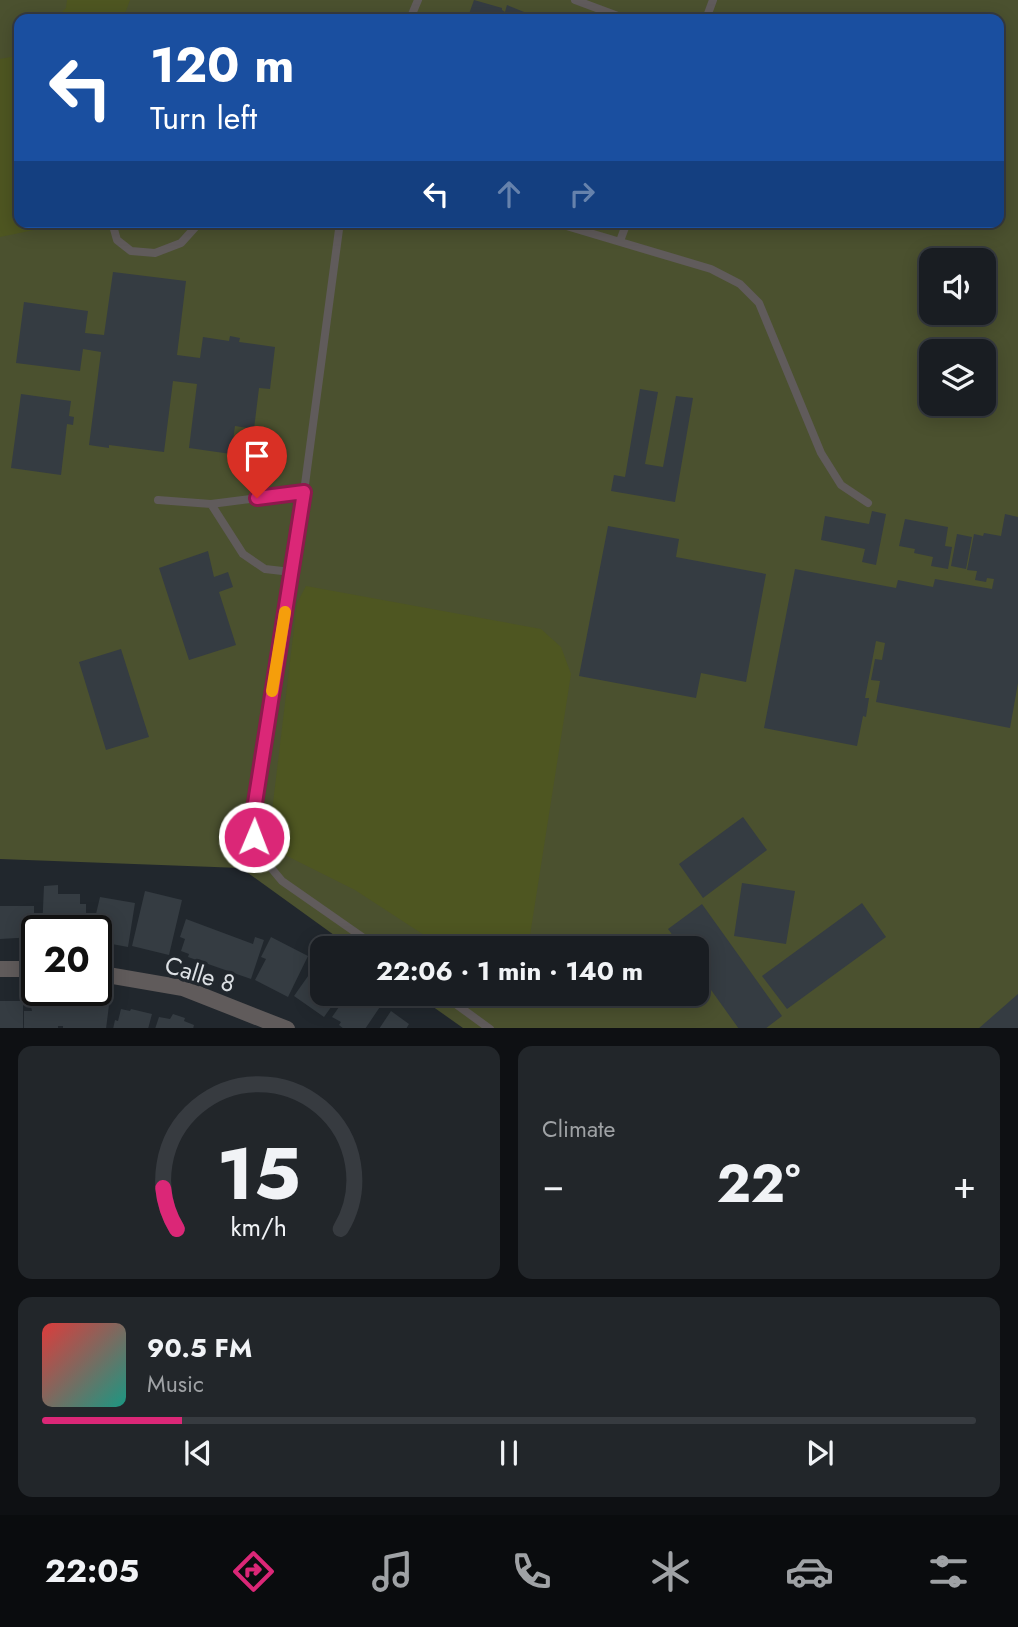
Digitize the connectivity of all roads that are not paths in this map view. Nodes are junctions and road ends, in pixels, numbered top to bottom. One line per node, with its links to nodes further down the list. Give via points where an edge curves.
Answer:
1 (575, 0): 2 (lane)
2 (613, 14)
3 (114, 228): 4 (lane, via 117,240 131,251 155,253 181,243)
4 (195, 228)
5 (339, 228): 9 (lane)
6 (574, 228): 8 (lane)
7 (625, 228): 8 (lane)
8 (620, 241): 11 (lane, via 711,269 740,284 759,303 821,453 841,485)
9 (304, 492): 12 (lane); 13 (lane)
10 (158, 500): 12 (lane)
11 (868, 503)
12 (211, 504): 13 (lane, via 243,554 265,569)
13 (291, 572): 14 (lane, via 252,822 257,852 282,881)
14 (361, 936)
15 (0, 969): 16 (street)
16 (21, 969)
17 (112, 975): 19 (street, Calle 8, via 183,988)
18 (459, 1006): 20 (lane)
19 (287, 1028)
20 (491, 1028)

